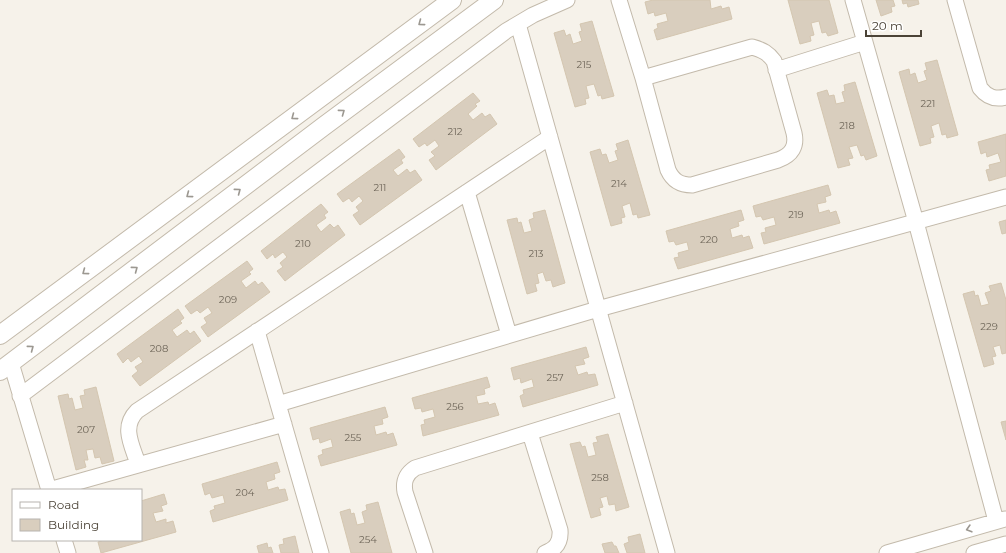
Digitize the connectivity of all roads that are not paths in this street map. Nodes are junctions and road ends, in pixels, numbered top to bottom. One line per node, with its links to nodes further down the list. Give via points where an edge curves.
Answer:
1 (452, 0): 18 (street, one-way to 18)
2 (494, 0): 20 (street, one-way to 2)
3 (567, 0): 7 (street)
4 (619, 0): 10 (street)
5 (853, 0): 8 (street)
6 (955, 0): 11 (street, via 980,88 989,96)
7 (518, 24): 12 (street); 21 (street)
8 (865, 42): 9 (street); 15 (street)
9 (776, 70): 10 (street, via 769,54 752,47); 10 (street, via 796,140 791,153 785,158 692,186 674,180 668,170)
10 (643, 78)
11 (1006, 97)
12 (550, 137): 13 (street); 16 (street)
13 (467, 192): 17 (street); 19 (street)
14 (1006, 197): 15 (street)
15 (916, 222): 16 (street); 29 (street)
16 (598, 309): 19 (street); 22 (street)
17 (257, 331): 23 (street); 26 (street, via 142,407 133,416 128,434)
18 (0, 335)
19 (509, 335): 23 (street)
20 (5, 367): 21 (street)
21 (20, 396): 27 (street)
22 (625, 403): 25 (street); 36 (street)
23 (278, 404): 24 (street)
24 (284, 424): 26 (street); 33 (street)
25 (530, 433): 34 (street, via 409,472 405,478 405,492); 35 (street, via 560,530 556,547)
26 (138, 464): 28 (street)
27 (49, 489)
28 (52, 489)
29 (1001, 520): 37 (street, one-way to 37)
30 (64, 541): 32 (street)
31 (1006, 544): 38 (street)
32 (68, 553)
33 (321, 553)
34 (425, 553)
35 (545, 553)
36 (667, 553)
37 (887, 553)
38 (974, 553)

